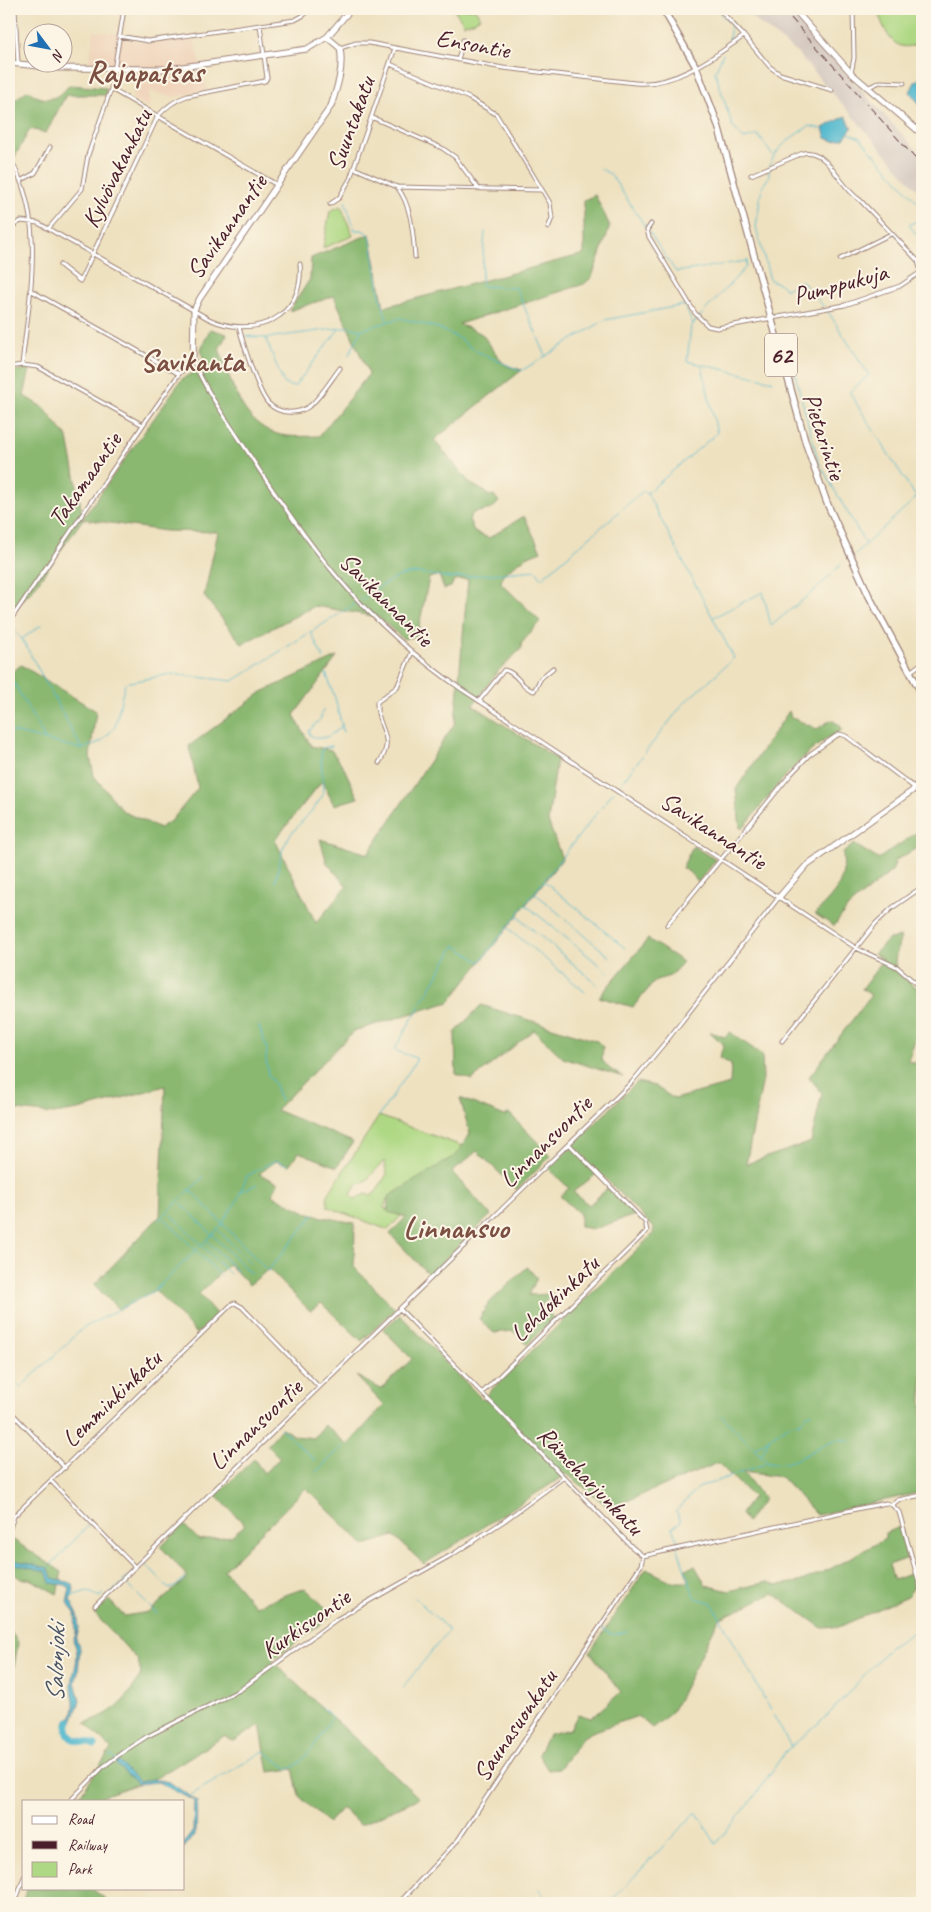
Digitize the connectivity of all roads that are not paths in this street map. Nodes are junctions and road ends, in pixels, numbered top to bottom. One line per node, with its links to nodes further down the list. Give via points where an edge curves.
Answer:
1 (15, 9): 23 (street)
2 (113, 9): 10 (street)
3 (310, 9): 12 (street, via 295,20)
4 (352, 9): 15 (street)
5 (663, 9): 24 (main road, Pietarintie / 62)
6 (719, 9): 14 (street)
7 (794, 9): 11 (street)
8 (804, 9): 11 (street)
9 (853, 9): 26 (street)
10 (123, 10): 13 (street)
11 (798, 14): 26 (street)
12 (260, 25): 13 (street, via 148,41); 19 (street)
13 (119, 36): 25 (street)
14 (744, 36): 24 (street, Ensontie); 30 (street, via 773,69 785,76)
15 (327, 37): 17 (street); 19 (street, via 306,49)
16 (463, 40): 20 (street)
17 (340, 48): 18 (street, Ensontie, via 363,43); 39 (street, Savikannantie, via 338,80 331,106)
18 (395, 48): 20 (street, Ensontie); 22 (street, Suuntakatu)
19 (264, 55): 25 (street, via 185,68); 31 (street, Kylvövakankatu, via 268,78 265,81 182,98)
20 (458, 60): 24 (street, Ensontie, via 644,84 662,82)
21 (9, 63): 23 (street)
22 (390, 64): 32 (street, Suuntakatu); 42 (street, via 469,98 496,114)
23 (18, 65): 25 (street)
24 (696, 67): 57 (main road, Pietarintie / 62, via 720,131)
25 (114, 69): 29 (street)
26 (851, 72): 28 (street)
27 (904, 83): 28 (street, via 880,82)
28 (869, 87): 33 (street)
29 (111, 89): 31 (street); 47 (street, via 88,154 82,189)
30 (832, 90)
31 (158, 116): 39 (street); 50 (street, Kylvövakankatu)
32 (371, 117): 36 (street, Suuntakatu); 41 (street, via 442,148 455,157)
33 (922, 134)
34 (50, 147): 38 (street, via 35,173)
35 (9, 157): 38 (street)
36 (354, 168): 40 (street); 43 (street, Suuntakatu, via 344,191)
37 (751, 175): 49 (street, Pumppukuja, via 803,152 816,153 824,158 851,195 860,200)
38 (22, 180): 44 (street)
39 (277, 185): 56 (street, Savikannantie)
40 (396, 186): 41 (street); 51 (street, via 413,227)
41 (478, 188): 42 (street)
42 (541, 190): 48 (street, via 552,210)
43 (330, 204)
44 (31, 221): 46 (street, via 21,221); 47 (street); 55 (street)
45 (650, 224): 57 (street, via 647,230 649,237 701,321 717,328)
46 (9, 228)
47 (49, 228): 50 (street)
48 (548, 228)
49 (891, 234): 52 (street); 57 (street, Pumppukuja, via 920,264 921,272 911,280 884,293 845,305)
50 (94, 253): 54 (street, Kylvövakankatu, via 80,281); 56 (street)
51 (415, 257)
52 (840, 259)
53 (300, 264): 58 (street, via 302,278 299,288 281,316 272,322)
54 (60, 265)
55 (29, 290): 60 (street); 63 (street)
56 (194, 310): 58 (street, via 218,323); 59 (street, Savikannantie)
57 (772, 319): 69 (main road, Pietarintie / 62, via 806,444 827,503 865,588)
58 (238, 327): 62 (street, via 260,388 267,402 276,409 286,413 298,412 310,405)
59 (193, 360): 63 (street, Takamaantie); 66 (street, Savikannantie, via 210,392 310,545 363,607)
60 (22, 365): 61 (street); 64 (street, via 38,367 61,378)
61 (9, 367)
62 (340, 368)
63 (179, 374): 64 (street, Takamaantie)
64 (143, 425): 65 (street, Takamaantie)
65 (9, 622)
66 (412, 652): 71 (street, Savikannantie); 72 (street, via 397,687 378,702 388,747)
67 (922, 663): 69 (street)
68 (553, 668): 71 (street, via 541,678 534,691 504,670)
69 (910, 672): 70 (main road, Pietarintie / 62)
70 (922, 694)
71 (479, 701): 75 (street, Savikannantie)
72 (379, 763)
73 (922, 778): 74 (street, Linnansuontie)
74 (916, 788): 75 (street, via 840,734 804,761); 77 (street, Linnansuontie, via 805,867)
75 (722, 858): 77 (street, Savikannantie); 78 (street)
76 (922, 887): 79 (street, via 885,914)
77 (780, 896): 79 (street, Savikannantie); 82 (street, Linnansuontie, via 657,1053)
78 (667, 925)
79 (856, 948): 80 (street, Savikannantie, via 897,967); 81 (street)
80 (922, 989)
81 (782, 1041)
82 (569, 1144): 83 (street, Linnansuontie); 85 (street, Lehdokinkatu, via 648,1228)
83 (400, 1309): 84 (street, Linnansuontie); 85 (street, Rämeharjunkatu)
84 (319, 1387): 87 (street, Lemminkinkatu, via 235,1303); 94 (street, Linnansuontie)
85 (482, 1393): 88 (street, Rämeharjunkatu)
86 (9, 1410): 87 (street)
87 (65, 1468): 89 (street, Lemminkinkatu)
88 (564, 1477): 93 (street, Rämeharjunkatu); 97 (street, Kurkisuontie, via 455,1553 337,1619 240,1690 123,1752 103,1767)
89 (51, 1481): 92 (street, Lemminkinkatu, via 12,1519); 94 (street)
90 (922, 1495): 91 (street, Rämeharjunkatu, via 898,1500)
91 (892, 1505): 93 (street, Rämeharjunkatu, via 886,1503); 95 (street, via 899,1512)
92 (9, 1531)
93 (643, 1556): 100 (street, Saunasuonkatu, via 641,1565 458,1840)
94 (135, 1567): 96 (street, Linnansuontie)
95 (922, 1593)
96 (95, 1606)
97 (71, 1800)
98 (22, 1883): 99 (street)
99 (15, 1903)
100 (399, 1903)

